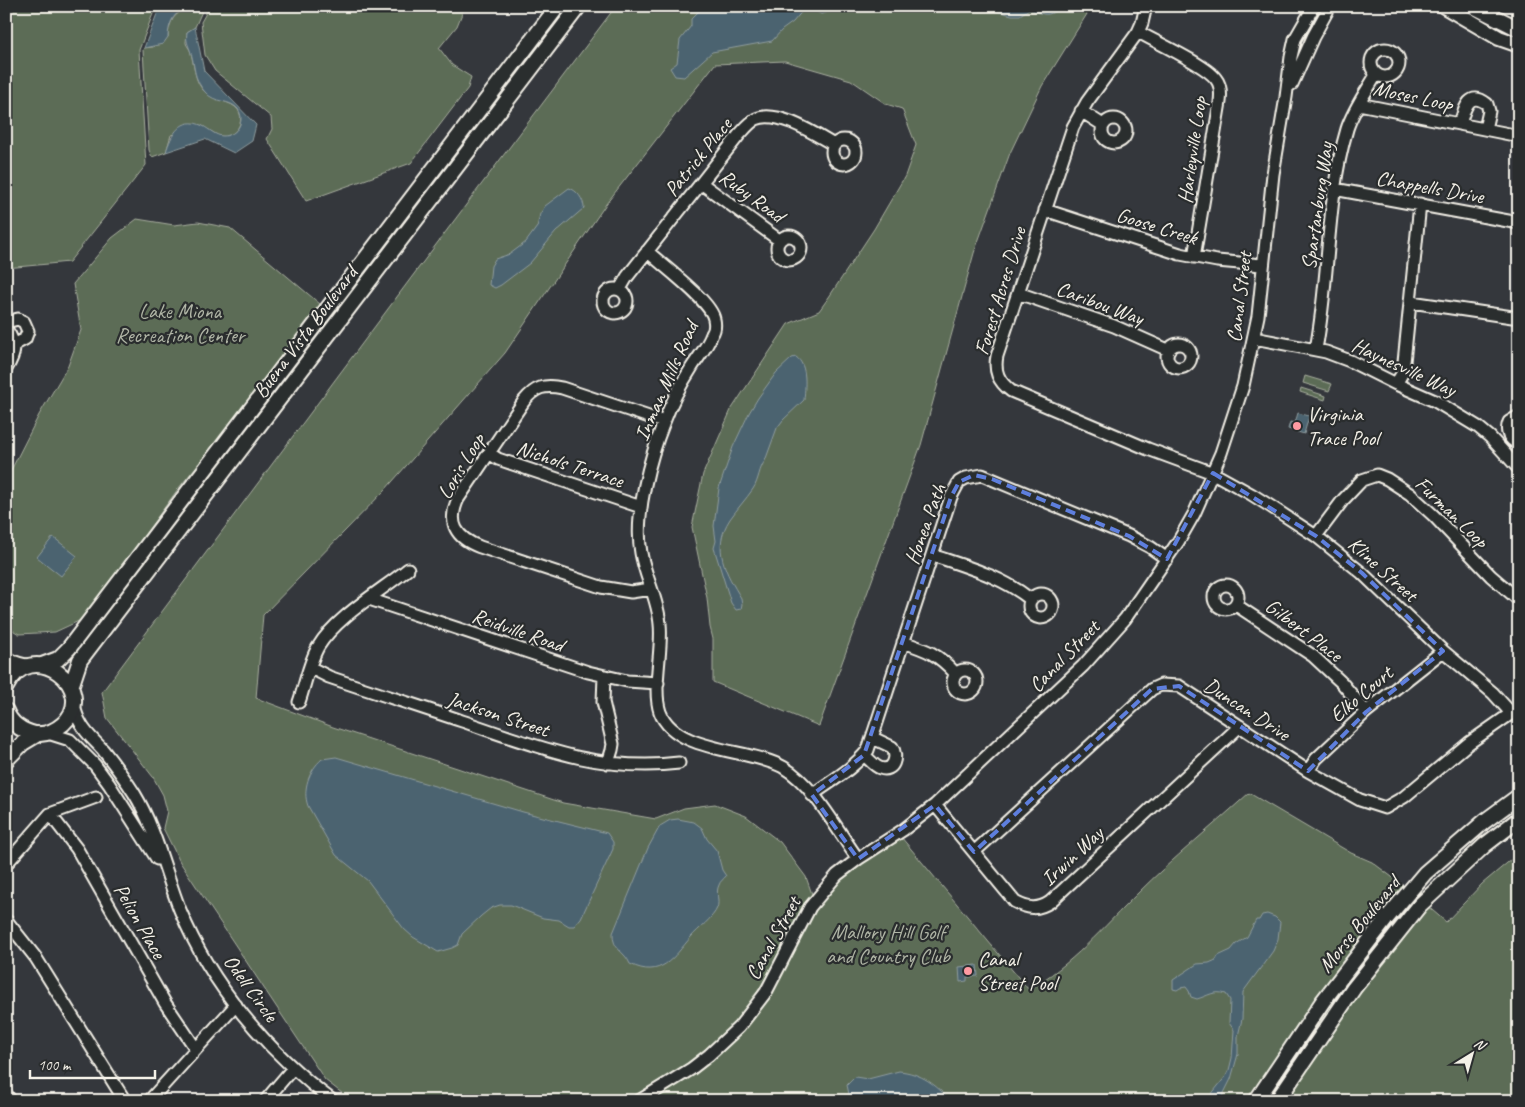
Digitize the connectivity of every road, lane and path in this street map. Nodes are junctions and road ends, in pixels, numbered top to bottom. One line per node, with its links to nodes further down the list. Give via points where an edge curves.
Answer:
1 (558, 6): 63 (main road, Buena Vista Boulevard, via 69,648 58,659)
2 (579, 6): 69 (main road, Buena Vista Boulevard, via 80,660)
3 (1146, 6): 10 (street, Forest Acres Drive)
4 (1314, 6): 9 (street, Canal Street)
5 (1330, 6): 11 (street, Canal Street)
6 (1444, 6): 12 (main road)
7 (1473, 6): 8 (main road)
8 (1519, 29)
9 (1300, 31): 11 (street); 14 (street, Canal Street, via 1295,39)
10 (1138, 32): 16 (street, Forest Acres Drive); 29 (street, Harleyville Loop, via 1204,68 1220,86)
11 (1313, 37): 14 (street, Canal Street)
12 (1519, 46)
13 (1376, 75): 15 (street, Spartanburg Way)
14 (1286, 97): 30 (street, Canal Street, via 1272,174)
15 (1358, 104): 17 (street, Moses Loop); 23 (street, Spartanburg Way, via 1347,128)
16 (1081, 111): 18 (street); 25 (street, Forest Acres Drive)
17 (1460, 124): 19 (street, Moses Loop); 19 (street, Moses Loop, via 1467,105 1478,99 1489,108)
18 (1103, 125)
19 (1485, 129): 20 (street, Moses Loop)
20 (1519, 136)
21 (834, 145): 22 (street, Patrick Place, via 781,119 762,117 747,126)
22 (702, 183): 27 (street, Ruby Road); 28 (street, Patrick Place)
23 (1334, 189): 24 (street, Chappells Drive); 39 (street, Spartanburg Way)
24 (1420, 204): 26 (street, Chappells Drive); 33 (street)
25 (1045, 210): 29 (street, Goose Creek); 32 (street, Forest Acres Drive)
26 (1519, 223)
27 (779, 240)
28 (647, 251): 31 (street, Patrick Place); 44 (street, Inman Mills Road, via 705,303 714,317 712,336)
29 (1194, 258): 30 (street, Goose Creek)
30 (1262, 265): 37 (street, Canal Street)
31 (620, 289)
32 (1018, 293): 40 (street, Caribou Way, via 1114,326); 49 (street, Forest Acres Drive, via 995,364 1004,386 1148,449)
33 (1411, 302): 34 (street); 42 (street, via 1403,372)
34 (1519, 318)
35 (6, 322): 38 (street, via 18,319 24,322 28,331 25,339)
36 (6, 328): 38 (street)
37 (1254, 338): 39 (street, Haynesville Way); 49 (street, Canal Street, via 1232,424)
38 (14, 345): 41 (street, via 13,358)
39 (1316, 349): 42 (street, Haynesville Way, via 1350,361)
40 (1168, 350)
41 (6, 369)
42 (1396, 384): 46 (street, Haynesville Way, via 1466,418)
43 (1519, 416): 45 (street, via 1508,426 1508,436)
44 (664, 422): 47 (street, Loris Loop, via 562,388 543,386 524,400); 50 (street, Inman Mills Road)
45 (1515, 442): 46 (street)
46 (1501, 449): 48 (street, Haynesville Way)
47 (489, 453): 50 (street, Nichols Terrace, via 498,459); 55 (street, Loris Loop, via 454,509 455,528 462,537 474,545 601,587 631,592)
48 (1519, 468)
49 (1213, 473): 51 (street, Kline Street); 53 (street, Canal Street, via 1194,514)
50 (641, 507): 55 (street, Inman Mills Road, via 640,551)
51 (1316, 536): 58 (street, Furman Loop, via 1362,480 1377,475 1410,494 1490,576); 61 (street, Kline Street, via 1362,573)
52 (932, 555): 53 (street, Honea Path, via 954,488 966,478 982,475 1129,536); 57 (street, via 995,577); 60 (street, Honea Path)
53 (1167, 559): 86 (street, Canal Street, via 1125,619 1083,666)
54 (408, 569): 56 (street)
55 (651, 589): 67 (street, Inman Mills Road, via 660,623)
56 (369, 599): 64 (street, via 324,639); 66 (street, Reidville Road)
57 (1030, 599)
58 (1519, 600)
59 (1236, 604): 74 (street, Gilbert Place, via 1313,656 1342,683)
60 (903, 642): 65 (street, via 939,657); 77 (street, Honea Path)
61 (1442, 652): 73 (street, Kline Street); 74 (street, Elko Court)
62 (6, 658): 63 (street, via 28,666)
63 (38, 665): 68 (main road, Buena Vista Boulevard, via 25,667 16,673); 69 (main road, via 59,672)
64 (311, 668): 71 (street); 80 (street, Jackson Street, via 329,677 542,748)
65 (955, 673)
66 (604, 676): 67 (street, Reidville Road); 80 (street, via 604,702 613,744)
67 (658, 683): 83 (street, Inman Mills Road, via 660,712 673,730 694,741 784,768)
68 (6, 687)
69 (71, 687): 70 (main road, Buena Vista Boulevard)
70 (73, 702): 76 (main road, via 66,721 58,728); 92 (street, Odell Circle, via 81,726 107,755 134,794 150,826)
71 (299, 702)
72 (6, 711): 76 (main road, via 16,726 26,732)
73 (1515, 711): 82 (street, Duncan Drive, via 1386,808 1360,800)
74 (1366, 712): 82 (street, Elko Court, via 1316,759)
75 (1240, 726): 82 (street, Duncan Drive); 89 (street, Duncan Drive, via 1179,686 1161,685 1152,689); 89 (street, Irwin Way, via 1042,907 1033,908 1015,902)
76 (43, 733): 79 (main road, via 23,743); 92 (street, Odell Circle, via 70,740 95,765)
77 (873, 738): 78 (street, Honea Path); 78 (street, via 892,747 896,756 893,765 879,768)
78 (864, 755): 83 (street, Honea Path)
79 (6, 760)
80 (608, 763): 81 (street, Jackson Street, via 639,766)
81 (680, 763)
82 (1308, 771)
83 (812, 795): 90 (street, Inman Mills Road)
84 (1519, 796): 104 (main road, Morse Boulevard, via 1485,821 1412,888 1323,1001)
85 (96, 798): 87 (street)
86 (934, 805): 89 (street, Irwin Way); 90 (street, Canal Street)
87 (50, 814): 91 (street); 95 (street, Pelion Place, via 76,849 165,1003)
88 (1519, 819): 105 (main road, Morse Boulevard, via 1484,845 1420,905 1354,988)
89 (974, 852)
90 (858, 859): 103 (street, Canal Street, via 837,875 810,907 766,992 739,1027 691,1069)
91 (6, 864)
92 (168, 876): 94 (street, Odell Circle, via 195,940)
93 (6, 920): 99 (street, via 36,958)
94 (236, 1005): 95 (street); 96 (street, Odell Circle)
95 (196, 1049): 100 (street)
96 (294, 1068): 101 (street); 102 (street, Odell Circle)
97 (6, 1094): 98 (street)
98 (11, 1101)
99 (125, 1101)
100 (149, 1101)
101 (265, 1101)
102 (333, 1101)
103 (639, 1101)
104 (1256, 1101)
105 (1277, 1101)

